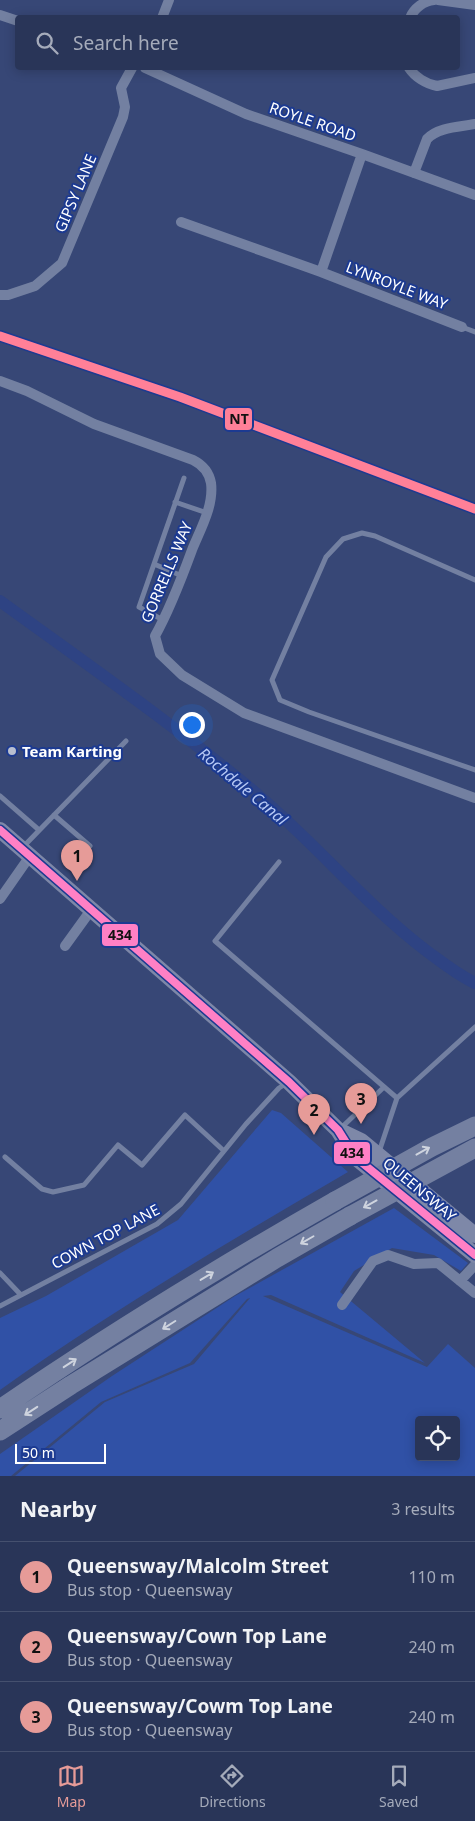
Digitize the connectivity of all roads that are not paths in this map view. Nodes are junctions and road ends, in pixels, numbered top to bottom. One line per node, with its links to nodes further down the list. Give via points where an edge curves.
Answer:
1 (169, 0): 5 (street)
2 (436, 0): 3 (street); 6 (street, via 422,4)
3 (475, 5)
4 (0, 15): 7 (street)
5 (163, 15)
6 (412, 15)
7 (15, 20)
8 (131, 70): 18 (street, GIPSY LANE, via 122,88 123,116 62,263 35,286)
9 (148, 70): 13 (street, ROYLE ROAD, via 246,114)
10 (411, 70): 11 (street, via 419,78 437,86)
11 (475, 78)
12 (475, 124): 14 (street, via 430,136)
13 (362, 154): 14 (street, ROYLE ROAD); 17 (street, LYNROYLE WAY)
14 (414, 173): 15 (street, ROYLE ROAD)
15 (475, 195)
16 (181, 222): 17 (street, LYNROYLE WAY)
17 (321, 272): 19 (street, LYNROYLE WAY)
18 (0, 295)
19 (462, 327): 20 (lane)
20 (475, 332)
21 (0, 381): 24 (street, GORRELLS WAY, via 94,424 199,463 207,471 211,484)
22 (184, 478): 23 (lane)
23 (176, 502): 24 (lane); 25 (lane)
24 (207, 513): 26 (street, GORRELLS WAY)
25 (154, 564): 26 (lane); 28 (lane, via 139,607)
26 (182, 576): 28 (street, GORRELLS WAY)
27 (475, 580): 30 (lane, via 375,536 362,533 343,539 326,557 272,680 280,700)
28 (164, 620): 32 (street, GORRELLS WAY, via 155,636 160,654 182,675 244,713)
29 (126, 741): 33 (lane)
30 (475, 770)
31 (0, 796): 35 (lane)
32 (475, 798)
33 (54, 815): 35 (lane); 36 (lane)
34 (0, 830): 37 (main road, QUEENSWAY)
35 (39, 830): 37 (lane)
36 (90, 846)
37 (26, 852): 39 (street); 40 (main road, QUEENSWAY)
38 (279, 862): 44 (lane, via 215,941)
39 (0, 899)
40 (91, 910): 41 (street); 43 (main road, QUEENSWAY)
41 (65, 946)
42 (475, 1027): 45 (lane)
43 (289, 1082): 47 (main road, QUEENSWAY); 49 (lane, COWN TOP LANE, via 279,1088)
44 (384, 1087): 45 (lane); 47 (lane)
45 (397, 1098): 50 (lane)
46 (475, 1126): 61 (highway, one-way to 46, bridge, via 136,1319 243,1254)
47 (338, 1130): 50 (main road, QUEENSWAY, via 362,1141); 53 (main road, QUEENSWAY, via 355,1157)
48 (475, 1148): 62 (highway, one-way to 62, bridge, via 277,1258)
49 (224, 1152): 51 (lane, via 185,1115 142,1165 118,1145 84,1185 69,1189 53,1192 42,1189); 58 (lane, COWN TOP LANE, via 181,1204 157,1224)
50 (378, 1154): 52 (main road, QUEENSWAY)
51 (5, 1157)
52 (475, 1235)
53 (475, 1255)
54 (475, 1265): 56 (street)
55 (0, 1273): 58 (lane)
56 (460, 1282): 57 (street); 59 (street, via 438,1263 414,1264 388,1255 372,1261)
57 (475, 1293)
58 (21, 1295): 60 (lane, COWN TOP LANE)
59 (342, 1305)
60 (0, 1306)
61 (0, 1409)
62 (0, 1431)

